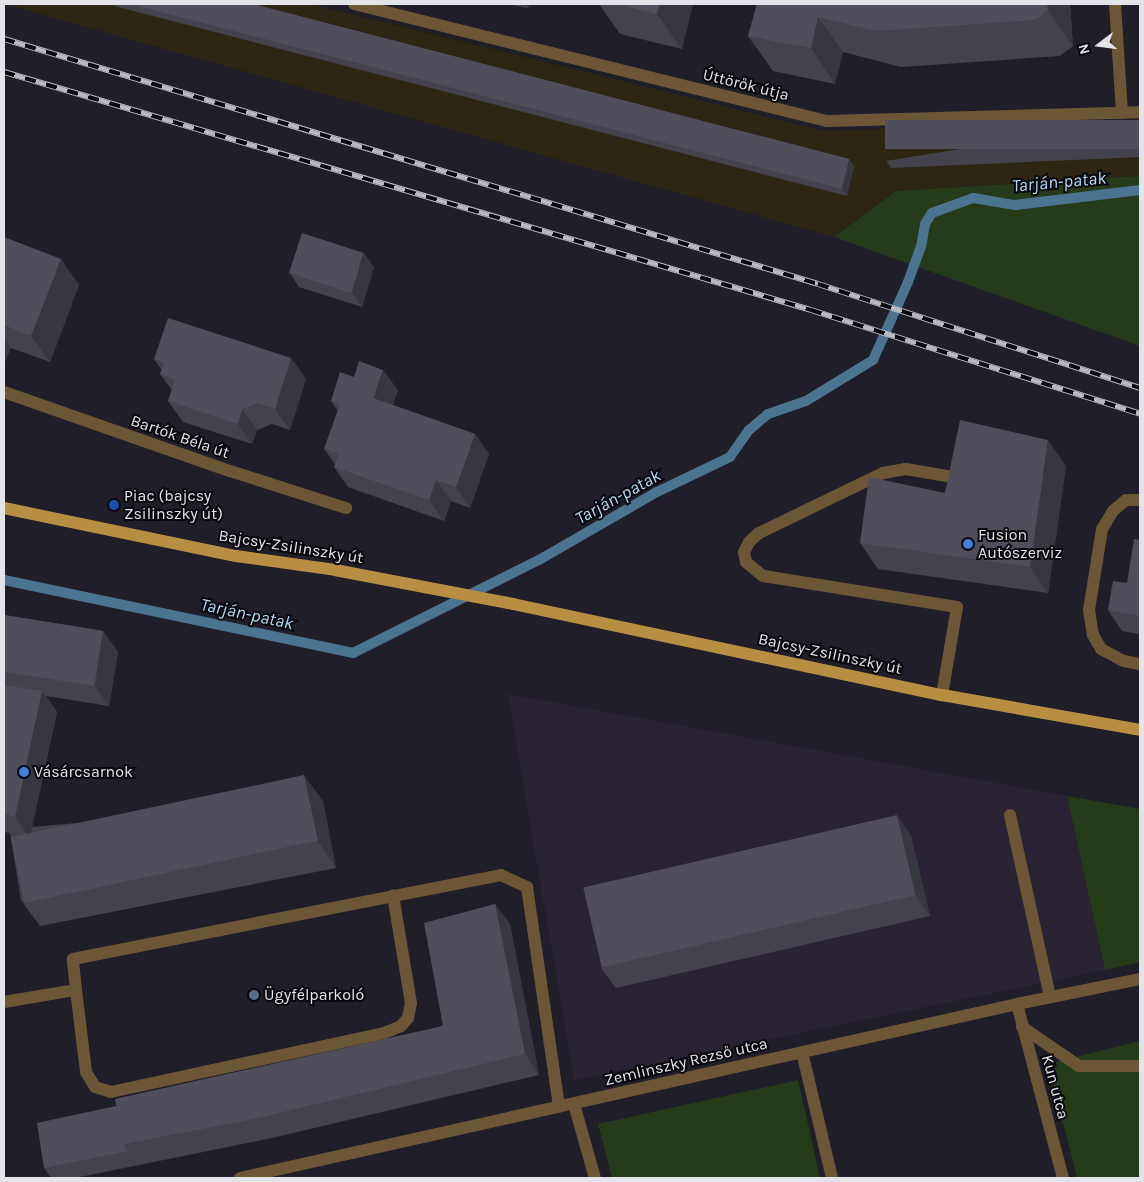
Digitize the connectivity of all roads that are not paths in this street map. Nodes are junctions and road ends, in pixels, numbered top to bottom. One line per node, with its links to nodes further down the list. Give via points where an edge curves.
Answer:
1 (354, 4): 4 (street, Úttörők útja, via 826,121)
2 (1114, 4): 4 (street)
3 (1140, 112): 4 (street, Úttörők útja)
4 (1122, 113)
5 (4, 392): 9 (street, Bartók Béla út)
6 (958, 478): 11 (street, via 906,469 882,473 759,533 744,552 746,562 763,576 957,607)
7 (1140, 500): 10 (street, via 1126,500 1113,511 1102,529 1089,610 1093,635 1101,649 1124,661)
8 (4, 508): 11 (main road, Bajcsy-Zsilinszky út, via 236,556 513,604)
9 (346, 508)
10 (1140, 664)
11 (942, 696): 12 (main road, Bajcsy-Zsilinszky út)
12 (1140, 730)
13 (1010, 815): 17 (street)
14 (392, 895): 16 (street, via 73,959); 16 (street, via 412,1003 408,1018 401,1026 384,1033 111,1092 94,1087 86,1072); 24 (street, via 501,876 527,887)
15 (1140, 979): 17 (street, Zemlinszky Rezső utca)
16 (76, 990): 18 (street)
17 (1050, 997): 19 (street, Zemlinszky Rezső utca)
18 (4, 1002)
19 (1016, 1004): 20 (street, Kun utca); 21 (street, Zemlinszky Rezső utca)
20 (1022, 1027): 22 (street, via 1079,1066); 29 (street, Kun utca)
21 (802, 1052): 23 (street, Zemlinszky Rezső utca); 28 (street)
22 (1140, 1066)
23 (574, 1104): 24 (street, Zemlinszky Rezső utca); 27 (street)
24 (559, 1107): 25 (street, Zemlinszky Rezső utca)
25 (254, 1177): 26 (street, Zemlinszky Rezső utca)
26 (240, 1178)
27 (595, 1178)
28 (832, 1178)
29 (1063, 1178)

